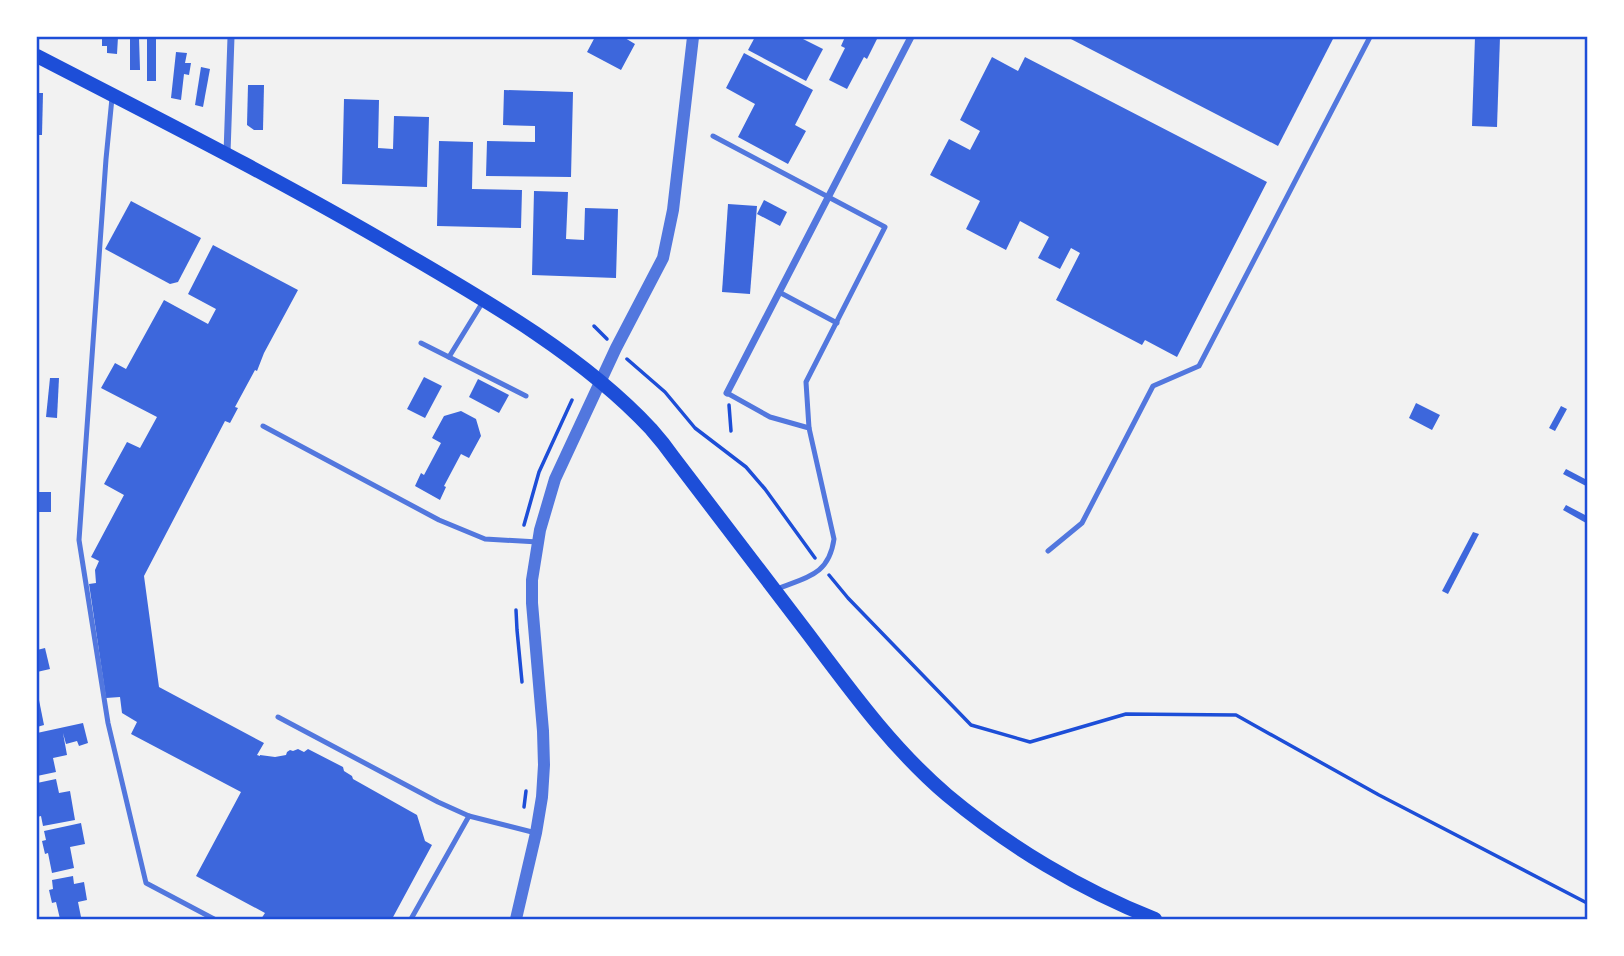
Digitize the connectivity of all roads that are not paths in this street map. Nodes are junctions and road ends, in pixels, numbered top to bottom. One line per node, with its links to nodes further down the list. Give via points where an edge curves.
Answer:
1 (231, 37): 8 (street)
2 (693, 37): 15 (street, via 663,258)
3 (911, 37): 9 (street)
4 (1370, 37): 21 (lane, via 1199,366 1153,386 1082,523)
5 (37, 56): 6 (main road)
6 (112, 95): 8 (main road); 26 (lane, via 79,541 108,723 146,883)
7 (713, 136): 9 (lane)
8 (227, 153): 11 (main road)
9 (828, 197): 10 (street); 12 (lane, via 885,228)
10 (779, 292): 12 (lane); 16 (street)
11 (484, 300): 14 (lane); 15 (main road)
12 (837, 323): 19 (lane, via 806,382)
13 (421, 343): 14 (lane)
14 (449, 357): 17 (lane)
15 (601, 384): 20 (street, via 555,479); 22 (main road, via 651,429)
16 (727, 393): 19 (lane, via 770,417)
17 (526, 396)
18 (263, 426): 20 (lane, via 439,520 485,539)
19 (809, 428): 22 (lane, via 834,539 832,551 810,577)
20 (538, 542): 25 (street, via 532,580 544,765)
21 (1048, 551)
22 (774, 590): 29 (main road, via 862,705 946,793 1049,867)
23 (278, 717): 24 (lane)
24 (469, 816): 25 (lane); 27 (lane)
25 (536, 833): 28 (street)
26 (214, 919)
27 (411, 919)
28 (516, 919)
29 (1155, 919)

